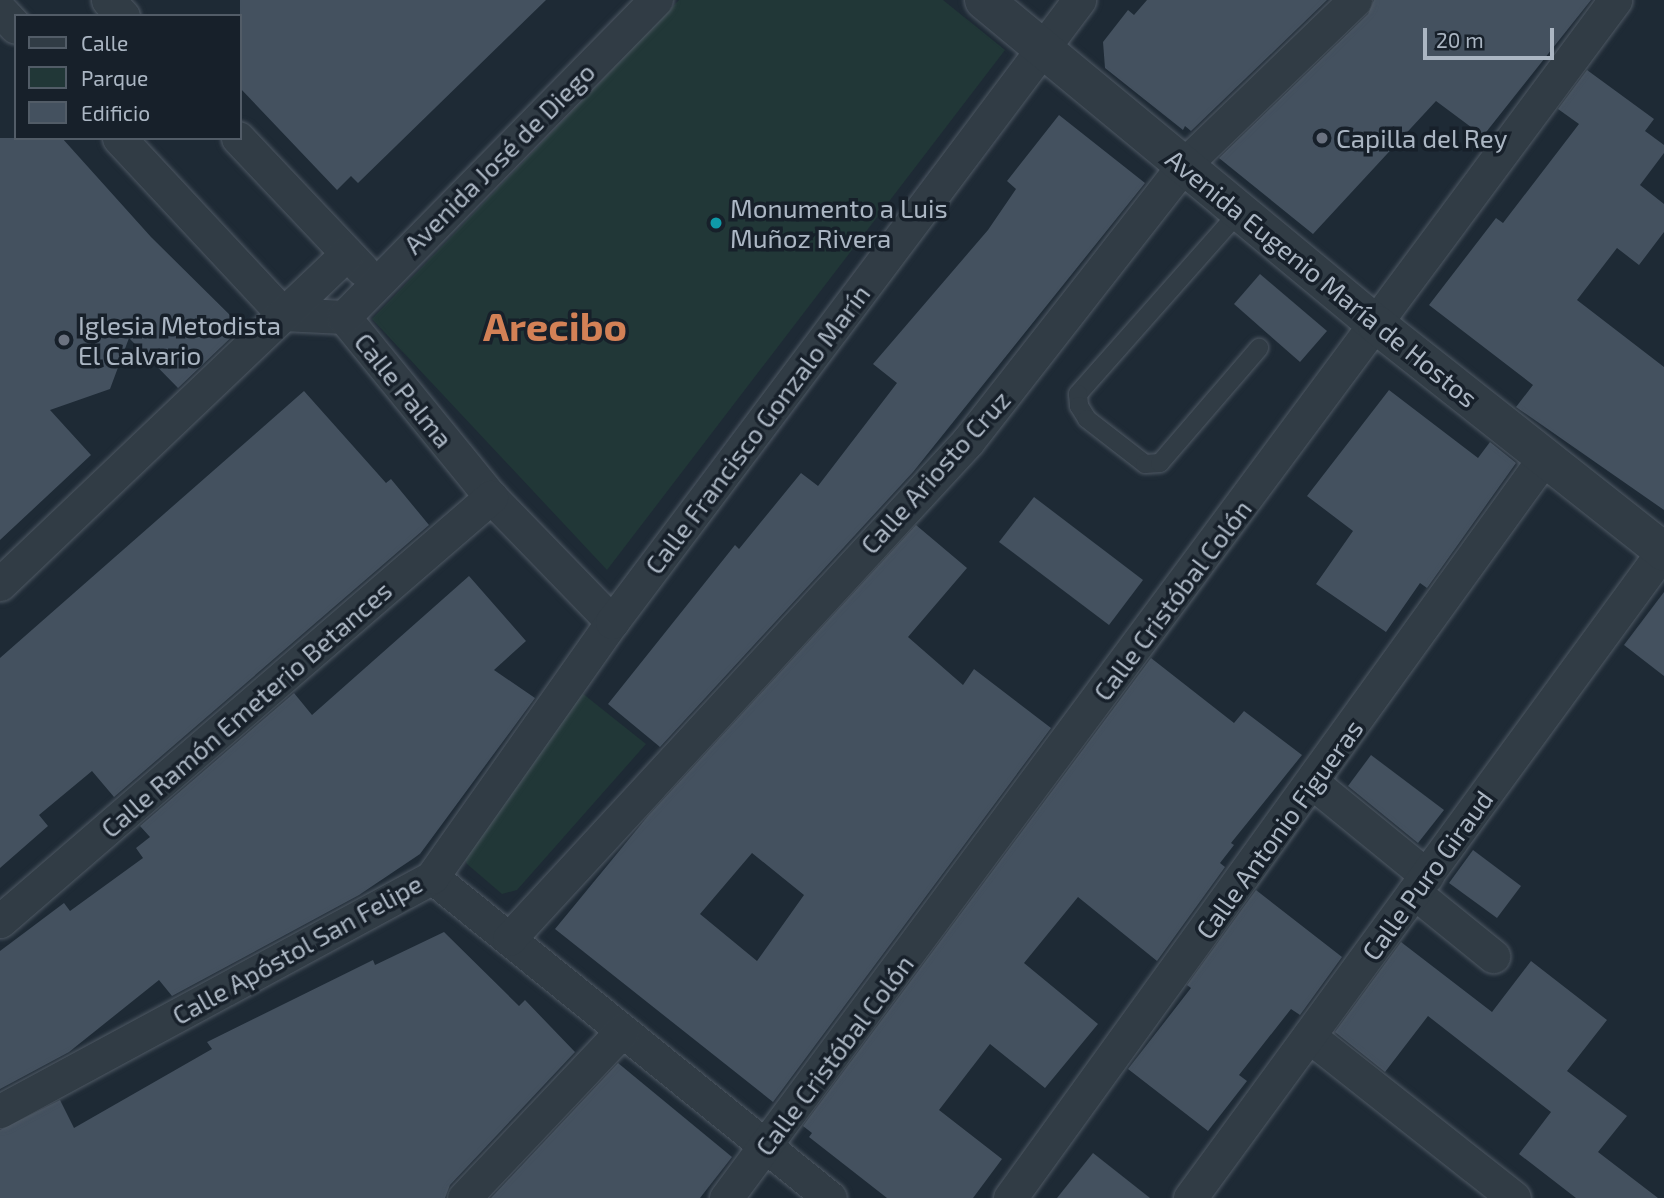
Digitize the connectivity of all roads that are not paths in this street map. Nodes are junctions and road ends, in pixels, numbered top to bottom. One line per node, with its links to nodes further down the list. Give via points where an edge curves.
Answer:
1 (108, 0): 8 (street)
2 (656, 0): 16 (street, Avenida José de Diego)
3 (984, 0): 10 (street, Avenida Eugenio María de Hostos)
4 (1079, 0): 10 (street, Calle Francisco Gonzalo Marín)
5 (1354, 0): 13 (street, Calle Ariosto Cruz)
6 (1615, 0): 19 (street, Calle Cristóbal Colón)
7 (0, 10): 9 (street)
8 (121, 14)
9 (14, 25)
10 (1044, 47): 13 (street, Avenida Eugenio María de Hostos); 25 (street, Calle Francisco Gonzalo Marín)
11 (121, 140): 17 (street)
12 (240, 140): 15 (street)
13 (1183, 166): 14 (street, Avenida Eugenio María de Hostos); 30 (street, Calle Ariosto Cruz, via 968,441)
14 (1240, 212): 19 (street, Avenida Eugenio María de Hostos); 20 (lane, via 1078,394 1079,406 1087,419 1144,464 1160,463)
15 (347, 254): 16 (street); 17 (street)
16 (376, 283): 18 (street, Avenida José de Diego)
17 (284, 314): 18 (street, Calle Palma); 24 (street)
18 (344, 317): 22 (street, Calle Palma)
19 (1377, 325): 21 (street, Avenida Eugenio María de Hostos); 35 (street, Calle Cristóbal Colón)
20 (1259, 348)
21 (1544, 458): 23 (street, Avenida Eugenio María de Hostos); 26 (street, Calle Antonio Figueras)
22 (491, 497): 25 (street, Calle Palma); 29 (street, Calle Ramón Emeterio Betances)
23 (1664, 551): 28 (street, Calle Puro Giraud)
24 (0, 584)
25 (612, 622): 27 (street, Calle Apóstol San Felipe)
26 (1313, 783): 28 (street); 39 (street, Calle Antonio Figueras)
27 (432, 877): 30 (street); 34 (street, Calle Apóstol San Felipe)
28 (1421, 884): 31 (street); 33 (street, Calle Puro Giraud)
29 (0, 920)
30 (509, 939): 32 (street)
31 (1493, 956)
32 (622, 1031): 35 (street); 36 (street)
33 (1309, 1036): 40 (street, Calle Puro Giraud); 41 (street)
34 (0, 1111)
35 (766, 1146): 37 (street, Calle Cristóbal Colón); 38 (street)
36 (464, 1198)
37 (726, 1198)
38 (830, 1198)
39 (1010, 1198)
40 (1190, 1198)
41 (1514, 1198)

